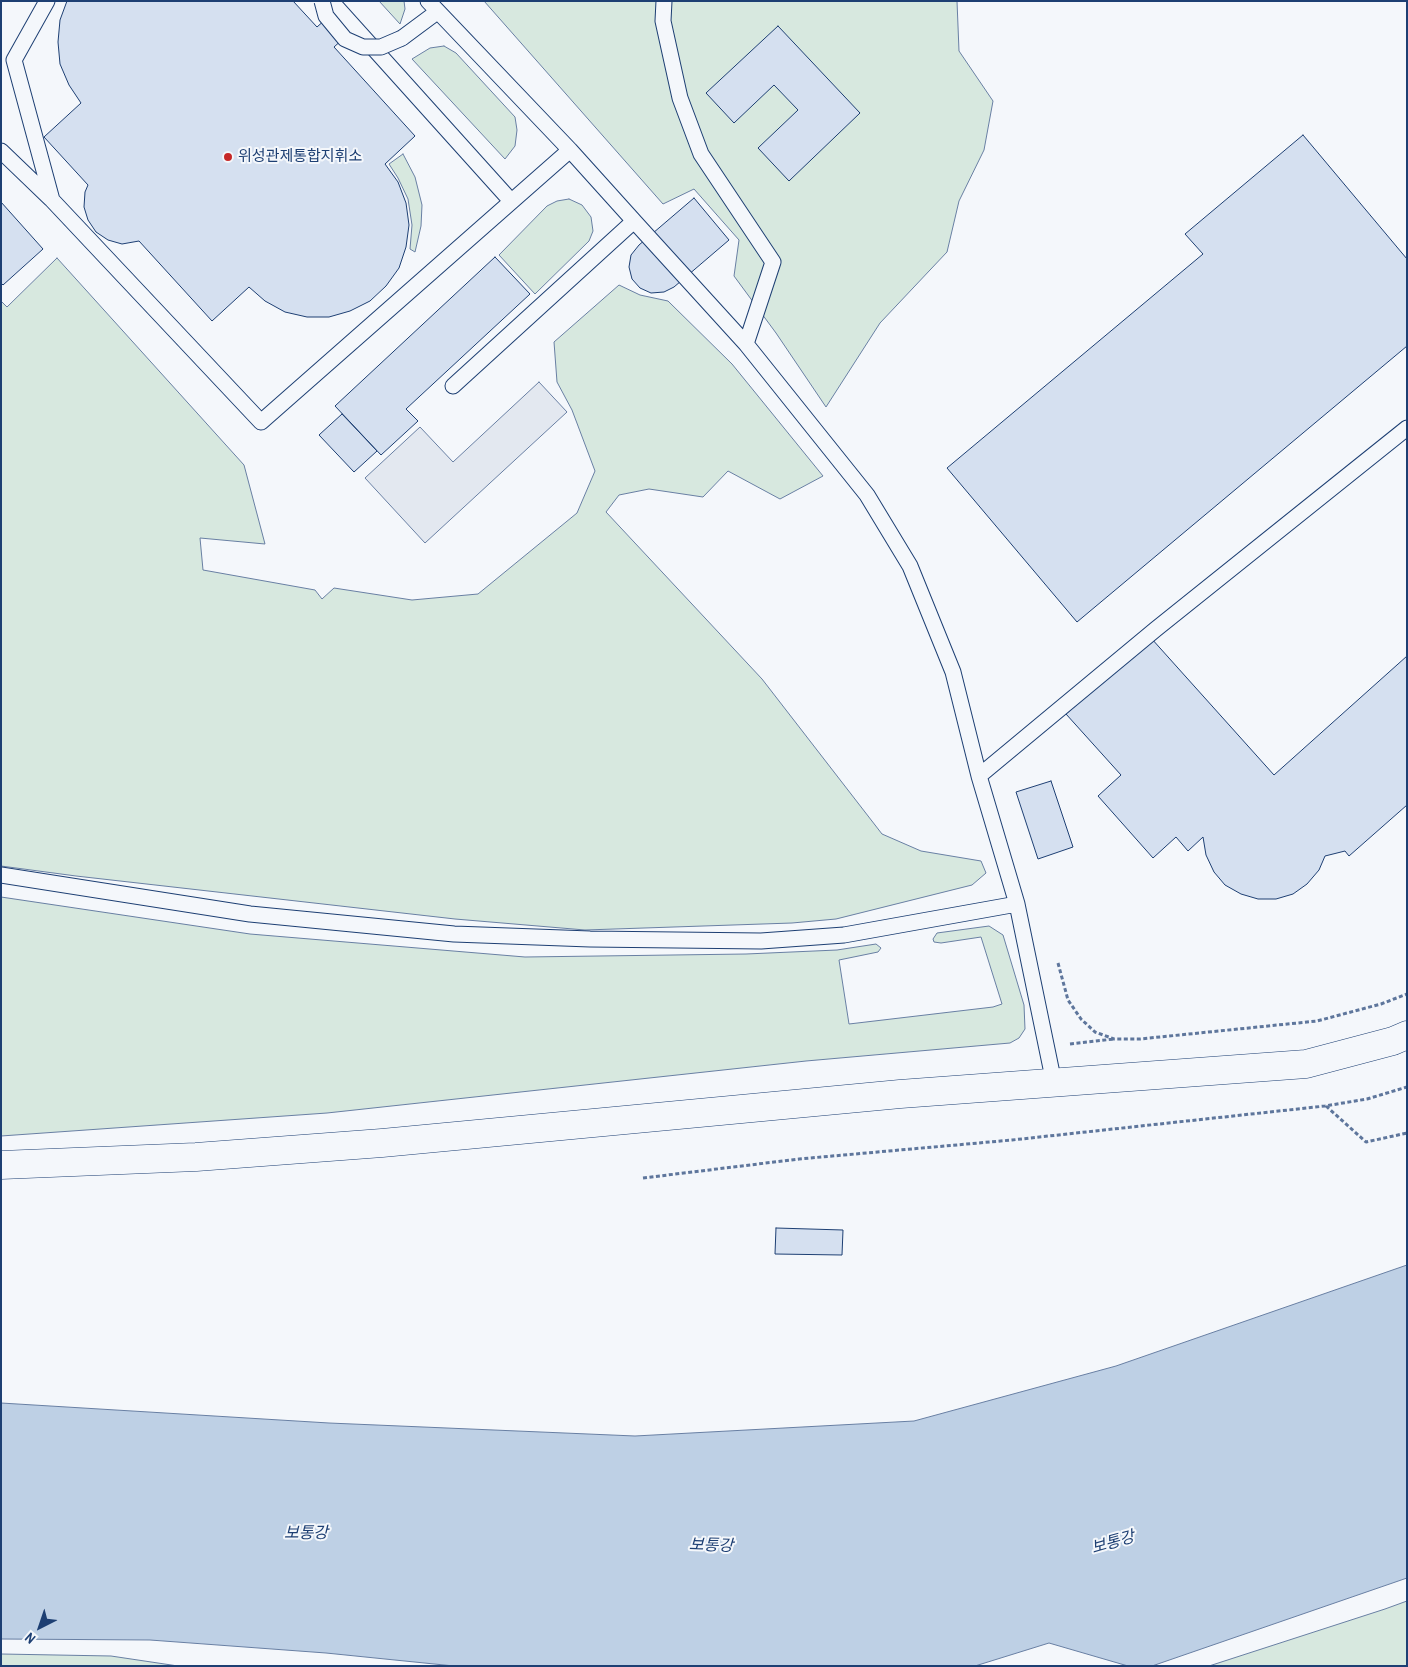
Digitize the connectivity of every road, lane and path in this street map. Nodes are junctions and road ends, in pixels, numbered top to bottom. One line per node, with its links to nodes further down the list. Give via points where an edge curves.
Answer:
1 (47, 1): 8 (lane, via 14,60)
2 (322, 1): 5 (lane, bridge, via 326,16 345,39 363,47 381,47 402,38)
3 (331, 1): 9 (lane)
4 (664, 1): 11 (lane, via 662,21 680,98 701,154 773,262)
5 (433, 6): 6 (lane)
6 (570, 150): 9 (lane); 10 (lane)
7 (1, 151): 8 (lane)
8 (52, 200): 9 (lane, via 262,422)
9 (511, 201)
10 (634, 221): 11 (lane); 12 (lane)
11 (746, 344): 14 (lane, via 867,495 910,566 953,672)
12 (453, 386)
13 (1407, 428): 14 (lane)
14 (979, 776): 16 (lane)
15 (1, 875): 16 (lane, via 250,914 454,934 590,938 761,941 844,935)
16 (1017, 904): 20 (lane)
17 (1057, 960): 18 (path, via 1068,1000 1081,1019 1095,1032 1114,1039 1317,1021)
18 (1407, 994)
19 (1407, 1035): 20 (main road, via 1306,1064)
20 (1054, 1083): 24 (main road, via 890,1095 382,1143 196,1157)
21 (1407, 1087): 22 (path, via 1367,1099)
22 (1325, 1106): 23 (path, via 1366,1142); 25 (path, via 799,1159)
23 (1407, 1133)
24 (1, 1165)
25 (643, 1178)

